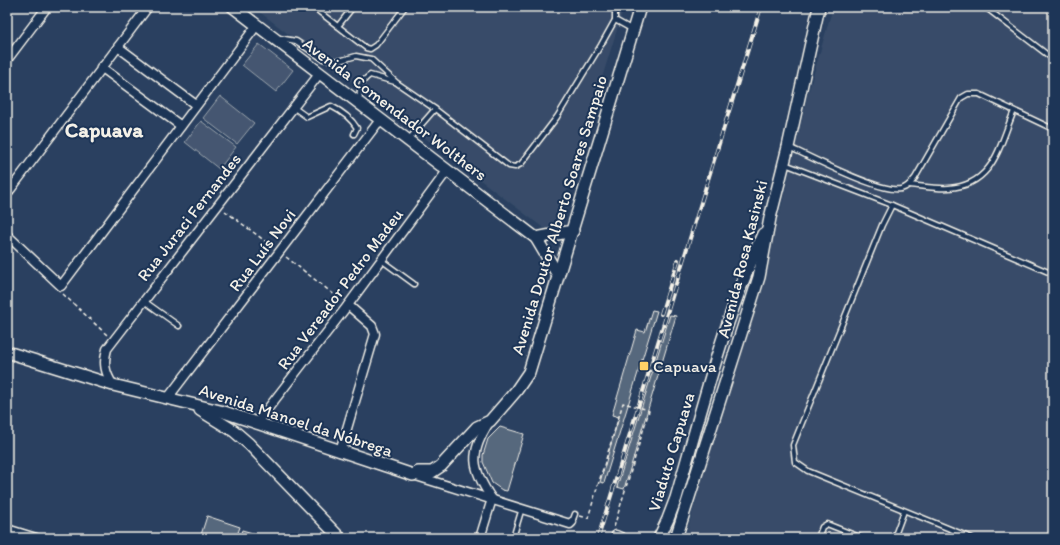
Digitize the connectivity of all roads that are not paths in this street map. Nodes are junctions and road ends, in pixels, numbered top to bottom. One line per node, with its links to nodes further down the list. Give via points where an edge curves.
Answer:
1 (47, 7): 18 (street)
2 (148, 7): 16 (street)
3 (233, 7): 12 (main road, Avenida Comendador Wolthers)
4 (313, 7): 13 (lane)
5 (354, 7): 13 (lane)
6 (405, 7): 13 (lane, via 376,45 370,49)
7 (612, 7): 11 (lane, via 615,11)
8 (640, 7): 14 (main road, Avenida Doutor Alberto Soares Sampaio)
9 (819, 7): 32 (main road, Avenida Rosa Kasinski)
10 (985, 7): 17 (lane)
11 (615, 20): 14 (lane); 25 (lane, via 557,117 521,164 515,167 509,166)
12 (257, 25): 15 (main road, Avenida Comendador Wolthers); 23 (street)
13 (338, 26)
14 (633, 30): 39 (main road, Avenida Doutor Alberto Soares Sampaio)
15 (275, 39): 20 (main road, Avenida Comendador Wolthers); 21 (lane, via 296,41 323,59 339,61 356,56 371,59)
16 (118, 47): 19 (street); 23 (street)
17 (1053, 59)
18 (7, 60)
19 (102, 67): 28 (street); 36 (street)
20 (320, 73): 22 (main road, Avenida Comendador Wolthers); 24 (street, Rua Juraci Fernandes)
21 (397, 83): 22 (lane, via 370,75 362,81 359,89); 25 (lane)
22 (360, 104): 27 (main road, Avenida Comendador Wolthers)
23 (196, 105): 28 (street)
24 (293, 107): 30 (lane, via 307,117 331,106 341,111 354,124 357,128); 46 (street, Rua Juraci Fernandes)
25 (435, 109): 31 (lane)
26 (1014, 111): 29 (lane); 35 (lane, via 990,168 981,177 966,185 948,188); 35 (lane, via 979,94 968,94 961,98)
27 (380, 120): 31 (main road, Avenida Comendador Wolthers); 51 (street, Rua Luís Novi)
28 (181, 126): 40 (street, via 61,286)
29 (1053, 129)
30 (354, 134)
31 (407, 140): 34 (main road, Avenida Comendador Wolthers)
32 (788, 147): 33 (main road, Avenida Rosa Kasinski); 35 (lane, via 883,187 900,189)
33 (784, 164): 37 (lane); 38 (main road, Avenida Rosa Kasinski)
34 (447, 171): 41 (main road, Avenida Comendador Wolthers); 42 (street, Rua Vereador Pedro Madeu)
35 (909, 185)
36 (7, 194)
37 (892, 205): 43 (lane); 59 (lane, via 796,437 793,455 795,462 808,471)
38 (770, 218): 67 (main road, Viaduto Capuava, via 744,276 676,498); 68 (main road, Avenida Rosa Kasinski, via 759,277)
39 (572, 230): 41 (main road); 44 (main road, Avenida Doutor Alberto Soares Sampaio)
40 (7, 235)
41 (536, 238): 44 (main road, Avenida Comendador Wolthers)
42 (381, 260): 45 (lane); 47 (street, Rua Vereador Pedro Madeu)
43 (1053, 274)
44 (558, 275): 53 (main road, Avenida Doutor Alberto Soares Sampaio, via 529,372 516,392)
45 (414, 284)
46 (144, 301): 48 (lane); 50 (street, Rua Juraci Fernandes, via 107,349 104,365)
47 (348, 305): 54 (street, Rua Vereador Pedro Madeu); 55 (street, via 372,326 375,334)
48 (179, 326)
49 (7, 352): 50 (main road, Avenida Manoel da Nóbrega)
50 (113, 385): 51 (main road, Avenida Manoel da Nóbrega)
51 (168, 399): 52 (main road, Avenida Manoel da Nóbrega)
52 (193, 405): 54 (main road, Avenida Manoel da Nóbrega, via 224,412); 64 (main road, via 234,431 249,444)
53 (490, 421): 56 (main road, Avenida Doutor Alberto Soares Sampaio, via 477,427 441,466 432,472 418,472); 57 (street, Avenida Doutor Alberto Soares Sampaio, via 479,438 475,459 479,478)
54 (256, 424): 55 (main road, Avenida Manoel da Nóbrega)
55 (340, 452): 56 (main road, Avenida Manoel da Nóbrega)
56 (413, 475): 57 (street, Avenida Manoel da Nóbrega)
57 (492, 499): 58 (street, Avenida Manoel da Nóbrega); 65 (street)
58 (522, 508): 60 (street, Avenida Manoel da Nóbrega, via 570,524); 66 (lane)
59 (904, 511): 70 (lane); 71 (lane)
60 (573, 518)
61 (7, 529): 63 (street)
62 (819, 537): 69 (lane, via 822,527 827,524)
63 (36, 538)
64 (340, 538)
65 (480, 538)
66 (513, 538)
67 (659, 538)
68 (676, 538)
69 (862, 538)
70 (894, 538)
71 (972, 538)

